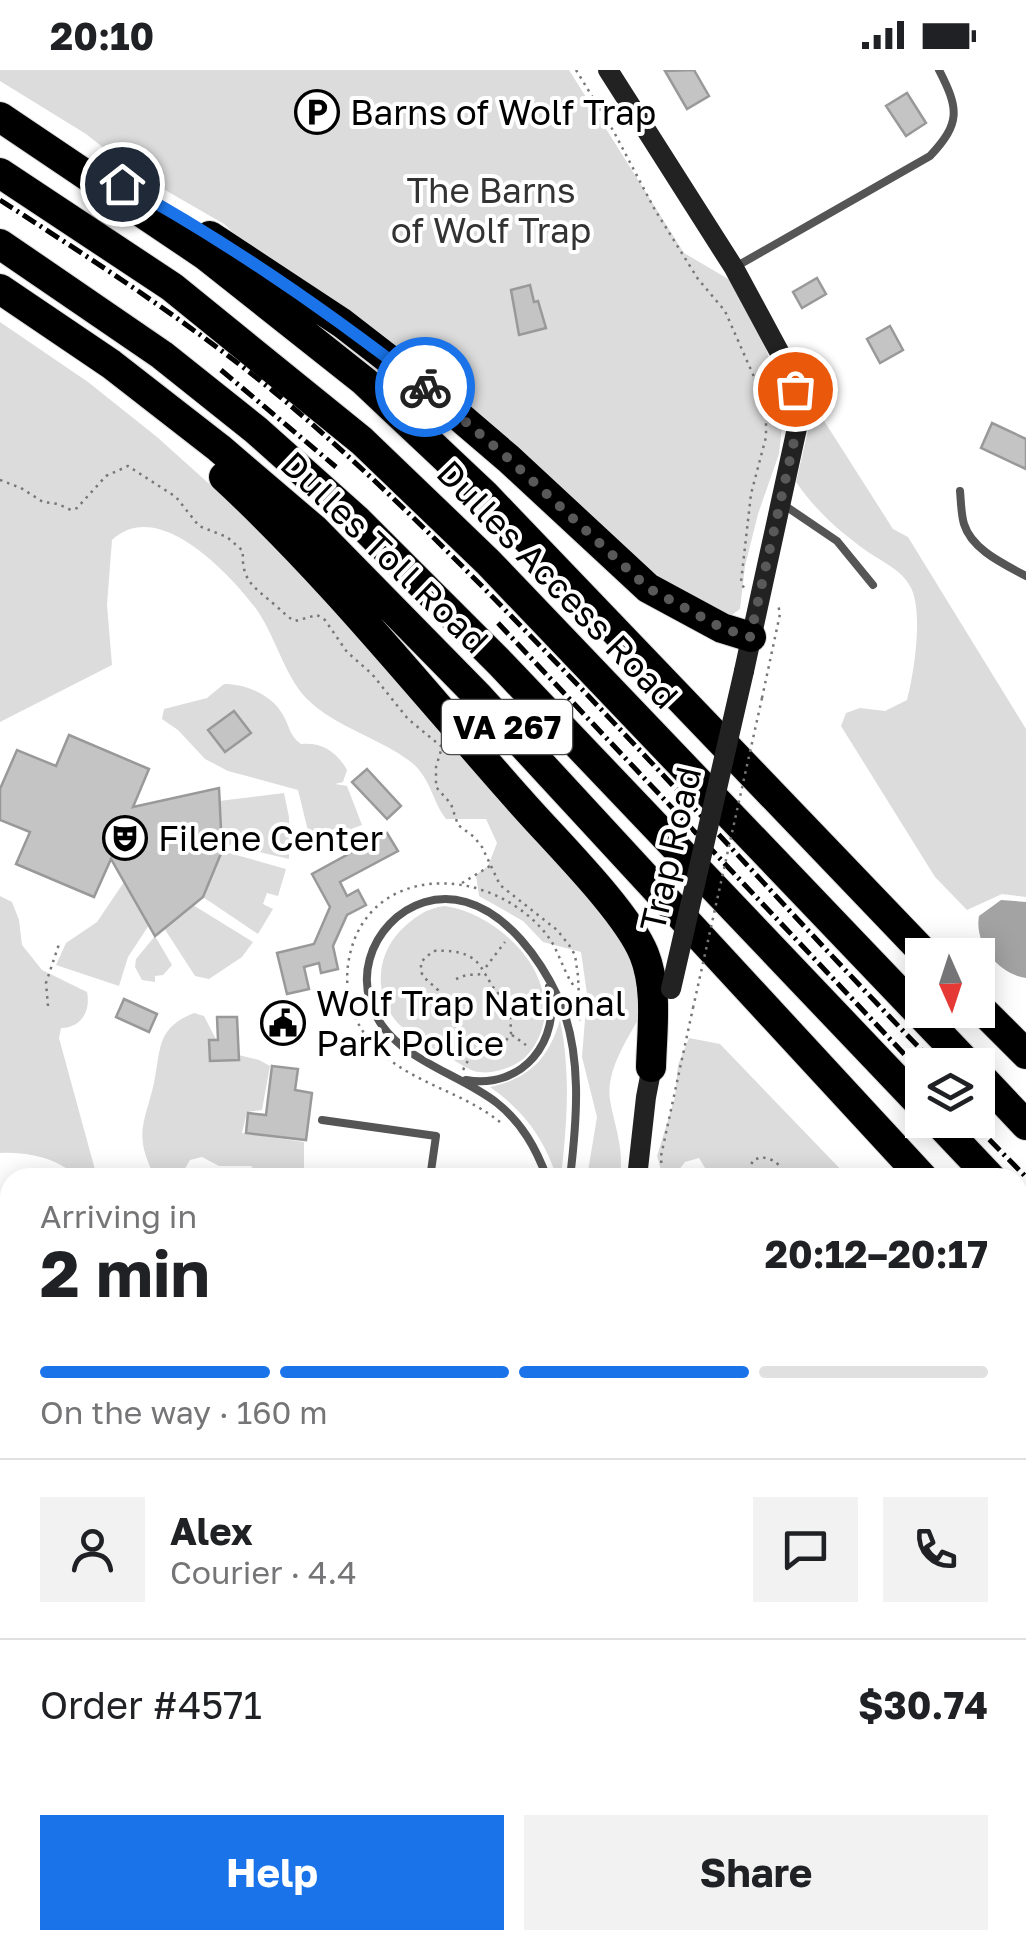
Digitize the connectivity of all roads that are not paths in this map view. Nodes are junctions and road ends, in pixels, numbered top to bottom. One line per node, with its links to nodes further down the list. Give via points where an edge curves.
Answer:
1 (608, 70): 6 (main road, Trap Road)
2 (939, 70): 6 (lane, via 955,111 949,136 930,156)
3 (2, 118): 13 (highway, via 195,226 342,323 509,459 648,588); 14 (highway, via 204,255 376,393 486,496)
4 (0, 173): 17 (highway, Dulles Access Road, via 172,286 362,441 488,562)
5 (0, 244): 21 (highway, via 162,356 358,521)
6 (734, 268): 10 (main road, Trap Road, via 795,389 797,428)
7 (0, 289): 8 (highway, Dulles Toll Road / VA 267)
8 (50, 322): 19 (highway, via 270,519 594,884 644,955 652,981); 30 (highway, Dulles Toll Road / VA 267, via 219,448 340,555 466,682)
9 (960, 491): 11 (lane, via 974,542)
10 (780, 503): 12 (lane, via 838,540); 13 (main road, Trap Road)
11 (1026, 576)
12 (873, 585)
13 (750, 637): 19 (main road, Trap Road, bridge)
14 (910, 938)
15 (547, 978): 20 (lane, via 551,1021 537,1055 502,1079); 20 (lane, via 514,932 468,902 428,900 394,919 374,946 366,982 374,1014 401,1045); 28 (lane, via 559,999 574,1064)
16 (995, 1023): 18 (highway)
17 (952, 1048)
18 (1026, 1054)
19 (652, 1067): 29 (main road, Trap Road)
20 (455, 1078): 27 (lane, via 511,1116)
21 (905, 1088)
22 (995, 1092): 24 (highway)
23 (322, 1120): 26 (lane, via 436,1136)
24 (1026, 1125)
25 (953, 1138): 31 (highway)
26 (431, 1168)
27 (542, 1168)
28 (571, 1168)
29 (641, 1168)
30 (914, 1168)
31 (982, 1168)

